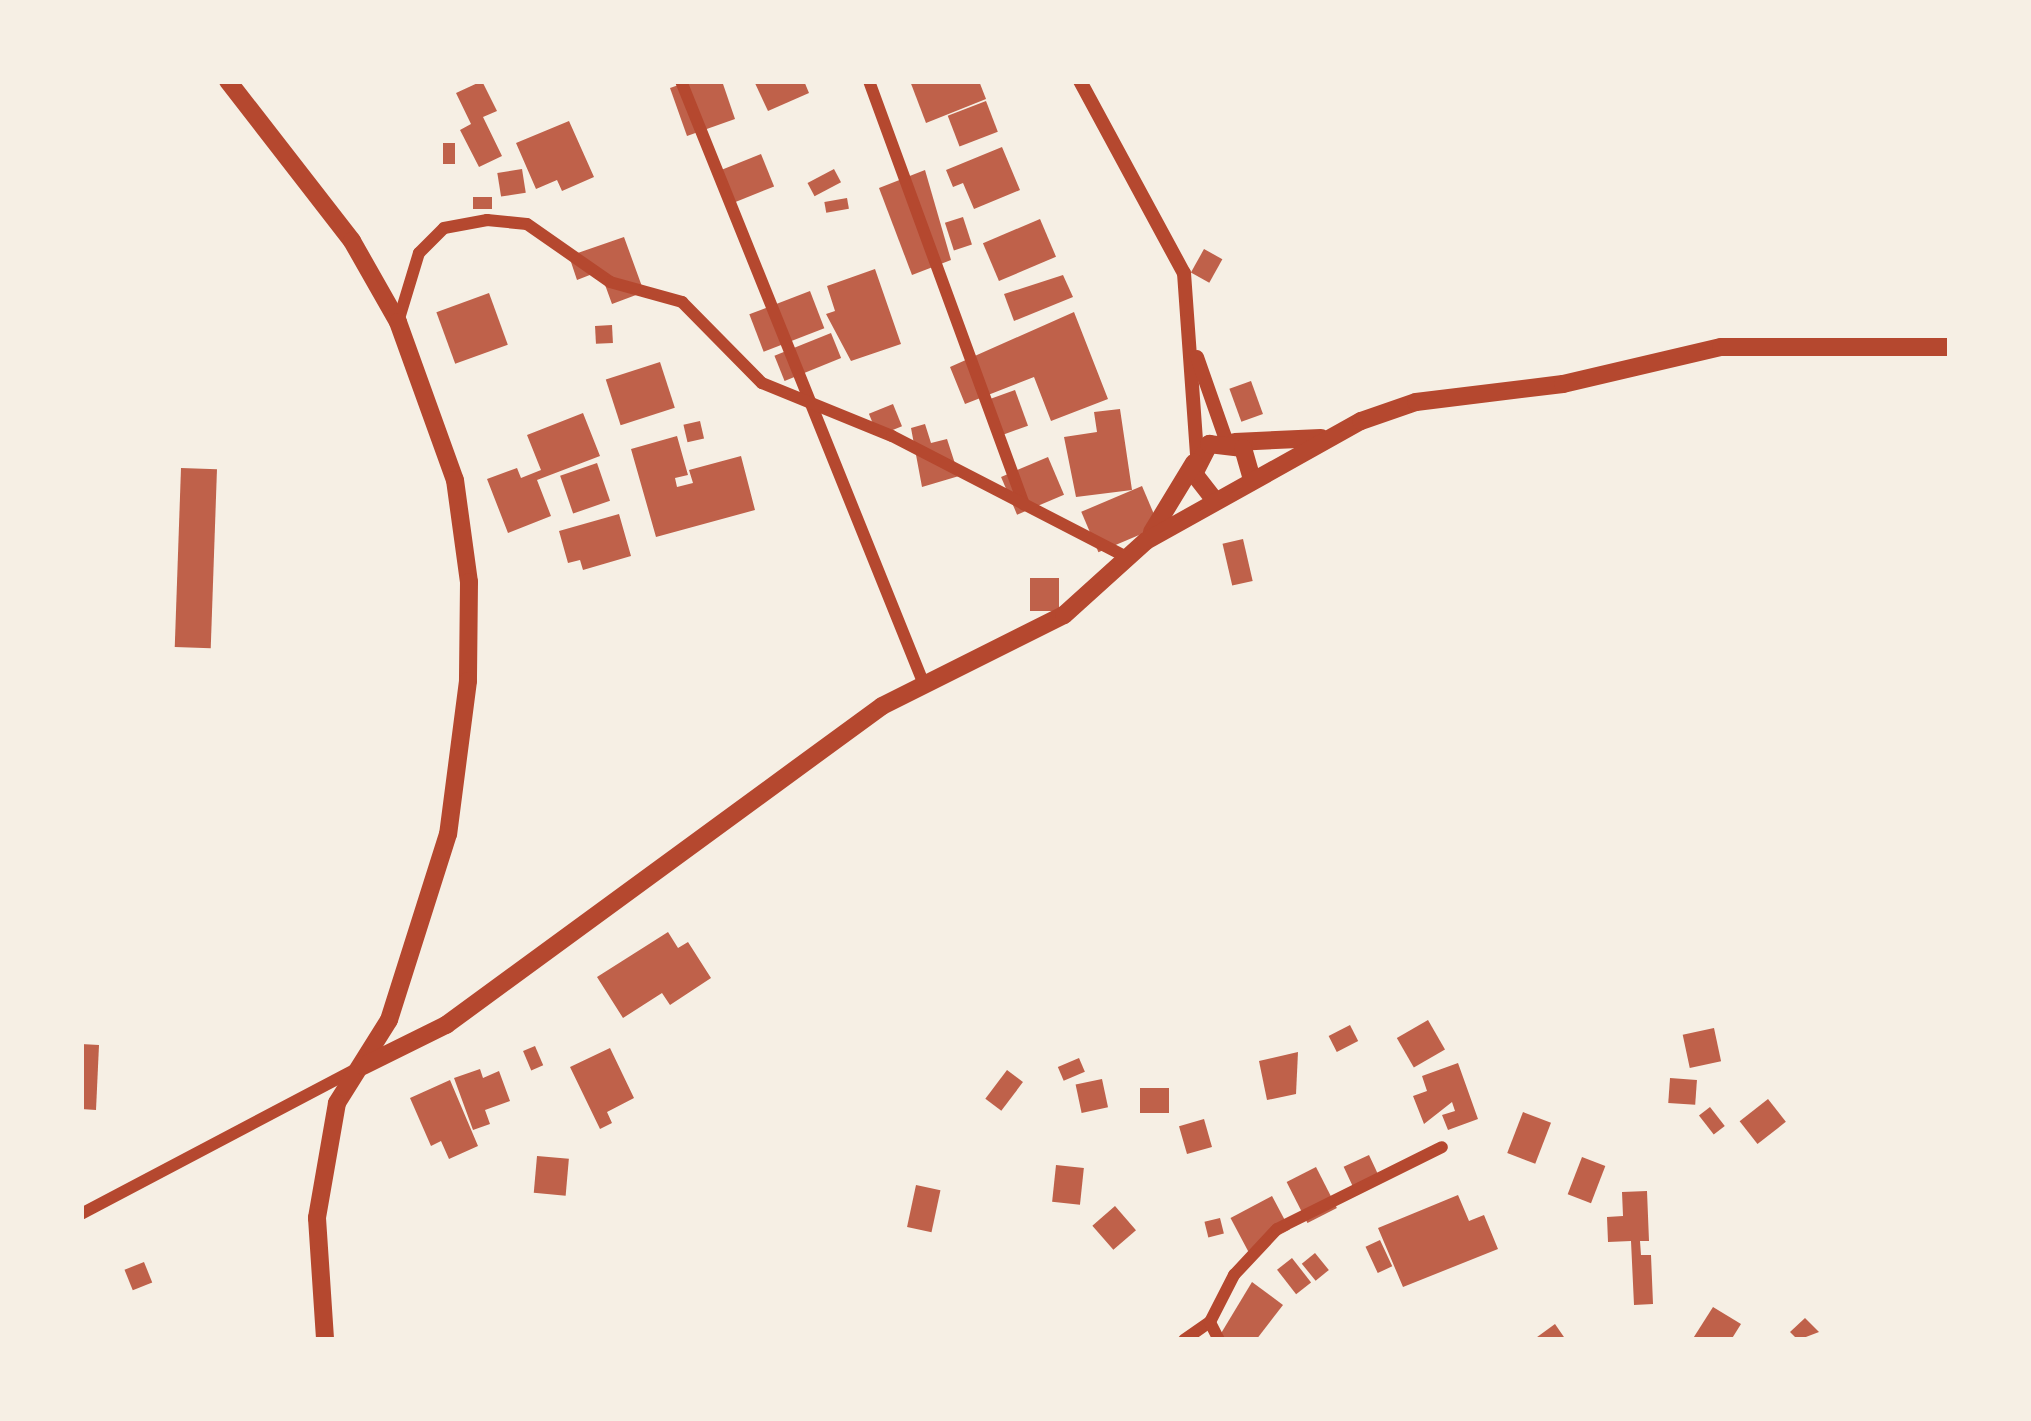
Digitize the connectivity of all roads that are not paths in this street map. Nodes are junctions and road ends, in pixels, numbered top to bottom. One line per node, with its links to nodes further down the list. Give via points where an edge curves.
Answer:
1 (228, 81): 5 (main road, via 352,241)
2 (681, 81): 8 (street)
3 (869, 81): 14 (street)
4 (1080, 81): 6 (street, via 1178,254)
5 (398, 322): 8 (street, via 419,253 444,228 527,224 610,282 682,302 762,383); 18 (main road, via 455,480 469,582 468,681 448,834 413,956)
6 (1193, 346): 10 (street); 11 (street)
7 (1950, 347): 9 (main road, via 1721,347 1563,384 1396,407)
8 (809, 400): 14 (street); 17 (street)
9 (1332, 436): 10 (main road); 12 (main road)
10 (1230, 441): 11 (main road); 12 (main road, via 1250,458)
11 (1196, 459): 13 (main road, via 1197,484); 15 (main road)
12 (1252, 480): 13 (main road, via 1236,497)
13 (1213, 498): 15 (main road)
14 (1025, 506): 16 (street)
15 (1146, 541): 16 (main road)
16 (1126, 557): 17 (main road, via 1064,615)
17 (923, 682): 18 (main road, via 446,1024)
18 (363, 1066): 20 (street); 22 (main road, via 337,1102 317,1218)
19 (1442, 1148): 21 (street, via 1277,1229 1234,1275)
20 (81, 1214)
21 (1210, 1322): 23 (street); 24 (street)
22 (325, 1340)
23 (1184, 1340)
24 (1219, 1340)

